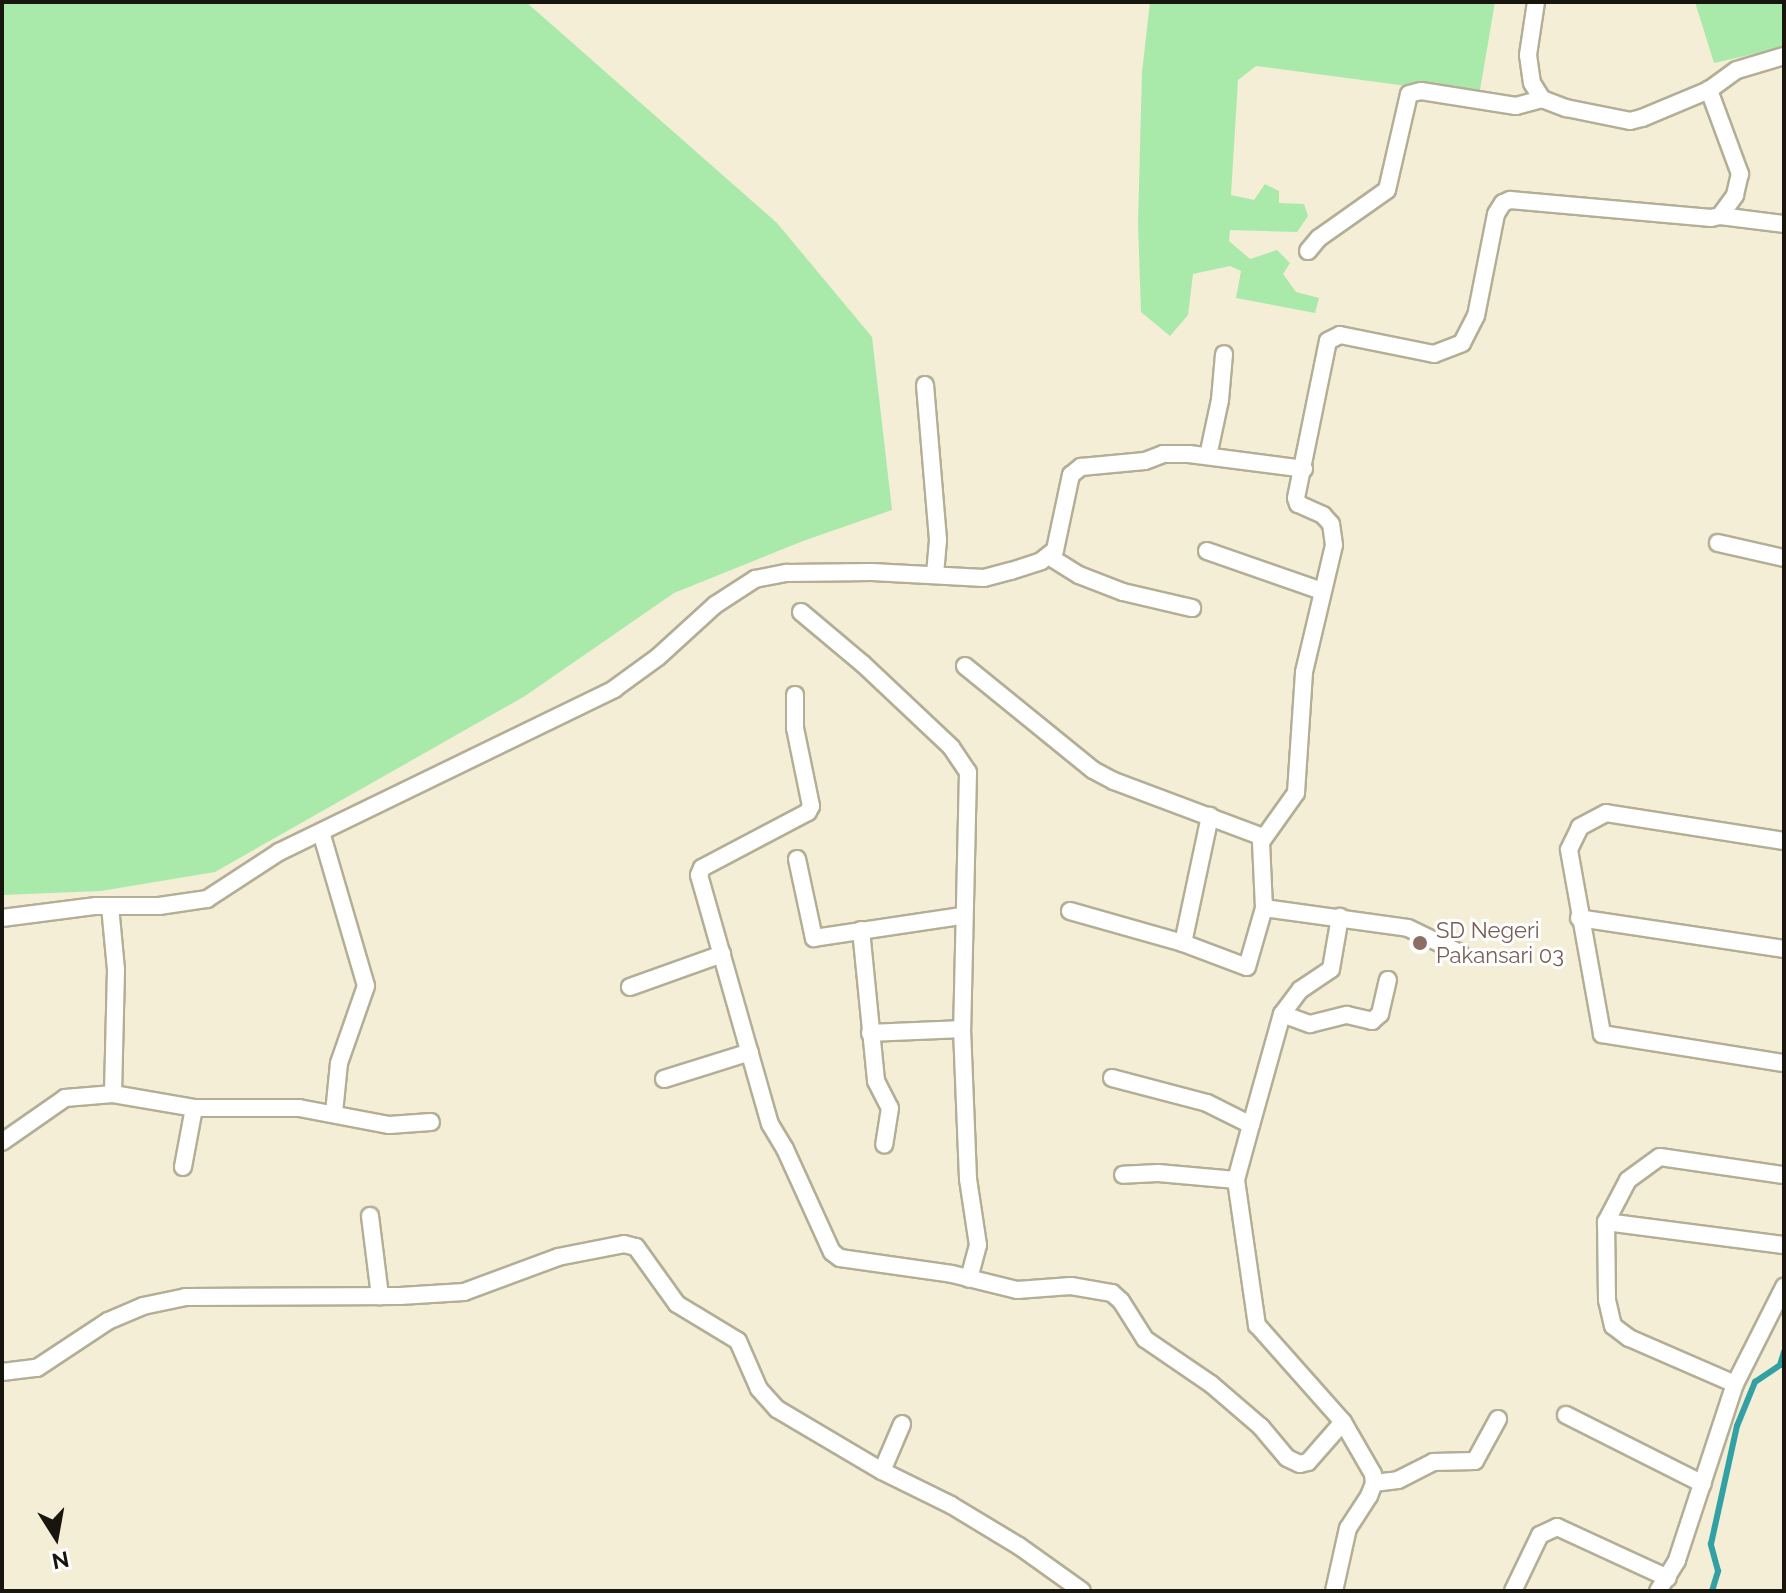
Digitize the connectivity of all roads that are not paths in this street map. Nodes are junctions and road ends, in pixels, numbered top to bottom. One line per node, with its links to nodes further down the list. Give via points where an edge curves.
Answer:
1 (1536, 2): 4 (street, via 1528,55 1532,83)
2 (1784, 56): 3 (street, via 1737,70)
3 (1713, 87): 4 (street, via 1630,121); 5 (street, via 1740,174 1735,195)
4 (1542, 99): 7 (street, via 1516,106 1421,91 1409,94 1387,190)
5 (1720, 216): 6 (street); 11 (street, via 1521,200 1503,203 1496,214 1476,316 1462,343 1434,354 1340,335 1328,341)
6 (1784, 224)
7 (1308, 251)
8 (1224, 354): 10 (street)
9 (925, 385): 16 (street, via 938,540)
10 (1208, 456): 11 (street); 14 (street, via 1163,454 1076,469)
11 (1304, 469): 17 (street, via 1296,501 1323,515 1335,531)
12 (1718, 543): 15 (street)
13 (1207, 551): 17 (street)
14 (1050, 557): 16 (street, via 984,578); 18 (street, via 1111,587)
15 (1784, 558)
16 (935, 574): 23 (street, via 787,573 755,579 715,605 614,689)
17 (1322, 591): 24 (street, via 1304,672 1296,793)
18 (1192, 608)
19 (801, 612): 30 (street, via 964,763 970,796)
20 (965, 666): 22 (street, via 1093,770)
21 (795, 695): 38 (street, via 795,728 811,806 787,827 700,870)
22 (1210, 816): 24 (street); 35 (street)
23 (321, 832): 27 (street, via 279,852 207,899); 50 (street, via 366,986 339,1063)
24 (1263, 837): 28 (street)
25 (1784, 841): 33 (street, via 1598,815 1570,842)
26 (797, 859): 34 (street, via 814,938)
27 (110, 906): 32 (street); 48 (street, via 116,970)
28 (1264, 908): 31 (street); 35 (street, via 1247,967)
29 (1070, 911): 35 (street)
30 (962, 916): 34 (street); 42 (street)
31 (1340, 917): 37 (street, via 1408,928); 41 (street, via 1331,969 1300,990)
32 (2, 918)
33 (1579, 918): 36 (street); 45 (street, via 1604,1036)
34 (861, 930): 43 (street)
35 (1183, 943)
36 (1784, 949)
37 (1460, 953)
38 (722, 954): 40 (street); 44 (street)
39 (1388, 980): 41 (street, via 1380,1014 1372,1021 1347,1015 1310,1024)
40 (630, 987)
41 (1282, 1014): 52 (street)
42 (962, 1029): 43 (street); 62 (street, via 968,1179 978,1245)
43 (870, 1033): 54 (street, via 876,1081 890,1108)
44 (750, 1052): 47 (street); 62 (street, via 770,1124 832,1252 840,1258)
45 (1784, 1063)
46 (1112, 1078): 52 (street, via 1207,1103)
47 (664, 1079)
48 (113, 1094): 49 (street); 53 (street, via 65,1098)
49 (194, 1108): 50 (street); 55 (street)
50 (334, 1113): 51 (street, via 389,1125)
51 (431, 1122)
52 (1251, 1125): 58 (street)
53 (2, 1142)
54 (884, 1145)
55 (183, 1167)
56 (1123, 1175): 58 (street)
57 (1784, 1175): 60 (street, via 1660,1157 1628,1180)
58 (1236, 1180): 69 (street, via 1257,1325)
59 (370, 1216): 64 (street)
60 (1606, 1222): 61 (street); 66 (street, via 1607,1300 1613,1326)
61 (1784, 1245)
62 (969, 1279): 69 (street, via 1017,1290 1071,1286 1112,1293 1145,1339 1211,1384 1261,1427 1287,1458 1300,1464 1308,1462)
63 (1784, 1287): 66 (street)
64 (380, 1296): 65 (street, via 186,1297 143,1306 108,1321 37,1368); 71 (street, via 464,1292 582,1249 636,1247 677,1304 741,1344 759,1389 777,1409)
65 (2, 1372)
66 (1735, 1384): 73 (street)
67 (1566, 1415): 73 (street)
68 (1498, 1419): 72 (street, via 1475,1461 1433,1462 1398,1480)
69 (1343, 1422): 72 (street)
70 (902, 1424): 71 (street)
71 (882, 1471): 75 (street, via 951,1505)
72 (1374, 1483): 76 (street, via 1348,1528)
73 (1703, 1484): 74 (street)
74 (1663, 1584): 77 (street, via 1557,1527 1540,1535)
75 (1082, 1591)
76 (1334, 1591)
77 (1513, 1591)

